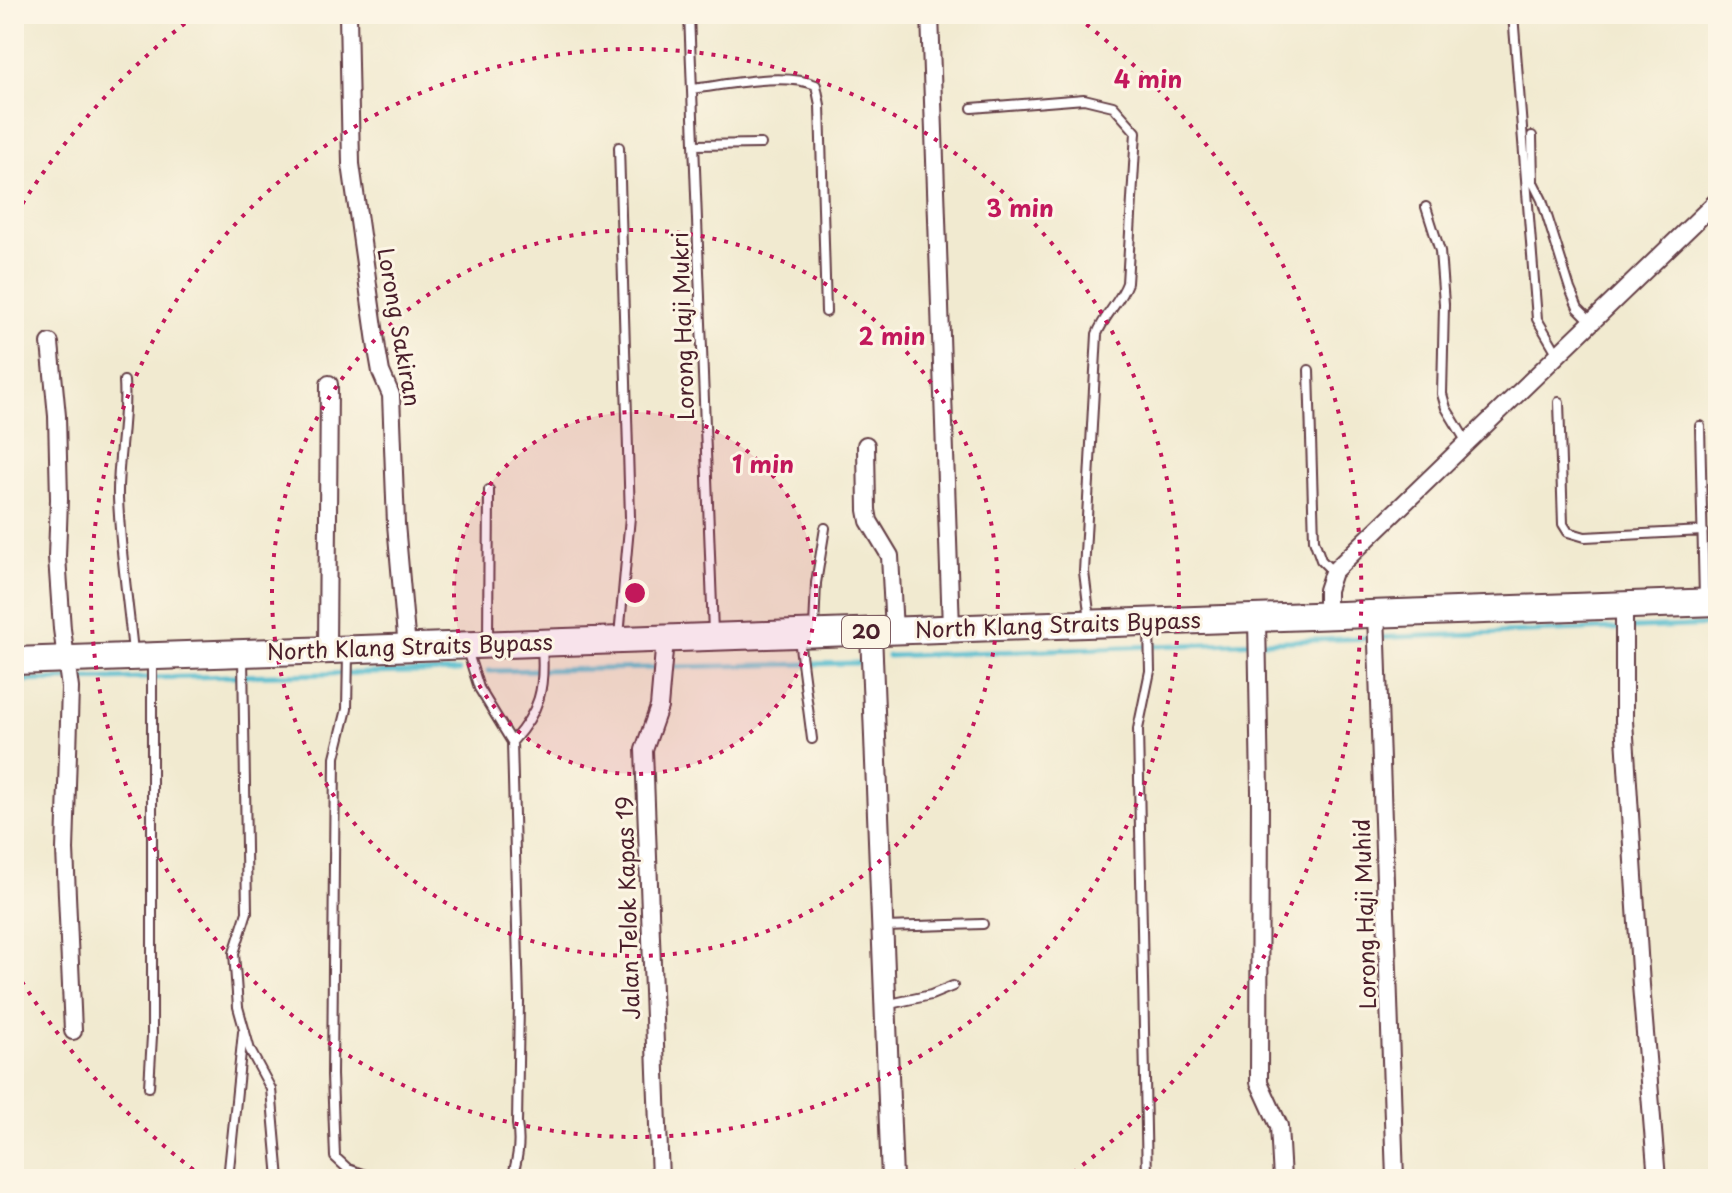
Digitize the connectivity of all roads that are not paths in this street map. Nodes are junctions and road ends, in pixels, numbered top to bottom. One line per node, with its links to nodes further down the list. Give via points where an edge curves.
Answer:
1 (348, 14): 42 (street, Lorong Sakiran, via 351,164 377,349 391,395)
2 (689, 14): 5 (lane, Lorong Haji Mukri)
3 (930, 14): 34 (street)
4 (1513, 14): 16 (lane, via 1537,319)
5 (692, 89): 9 (lane, Lorong Haji Mukri); 13 (lane, via 770,81 816,85)
6 (972, 108): 32 (lane, via 1084,99 1113,106 1136,132 1127,283 1097,334 1084,572)
7 (1532, 136): 14 (lane, via 1533,182 1570,289)
8 (761, 144): 9 (lane)
9 (694, 145): 37 (lane, Lorong Haji Mukri)
10 (619, 147): 39 (lane, via 630,517)
11 (1718, 200): 14 (street)
12 (1426, 207): 22 (lane, via 1440,251 1442,394)
13 (826, 312)
14 (1589, 319): 16 (street)
15 (50, 343): 48 (street, via 57,416 57,557)
16 (1557, 353): 22 (street)
17 (1309, 370): 27 (lane, via 1314,540 1321,560)
18 (124, 381): 46 (lane, via 118,498)
19 (329, 384): 44 (street)
20 (1559, 402): 26 (lane, via 1563,524 1568,532 1585,537)
21 (1700, 426): 26 (lane)
22 (1466, 441): 27 (street)
23 (866, 445): 36 (street, via 869,521 890,556)
24 (489, 490): 41 (lane)
25 (825, 528): 40 (lane)
26 (1703, 531): 28 (lane)
27 (1333, 572): 30 (street)
28 (1711, 602): 29 (highway, North Klang Straits Bypass / 20)
29 (1625, 612): 31 (highway, North Klang Straits Bypass / 20); 67 (street, via 1624,721)
30 (1327, 617): 31 (highway, North Klang Straits Bypass / 20); 33 (highway, North Klang Straits Bypass / 20)
31 (1377, 619): 66 (street, Lorong Haji Muhid)
32 (1090, 624): 34 (highway, North Klang Straits Bypass / 20); 35 (highway, North Klang Straits Bypass / 20)
33 (1257, 625): 35 (highway, North Klang Straits Bypass / 20); 65 (street, via 1259,1082 1279,1126)
34 (951, 628): 36 (highway, North Klang Straits Bypass / 20)
35 (1149, 628): 64 (lane, via 1147,693 1138,729)
36 (882, 631): 40 (highway, North Klang Straits Bypass / 20); 52 (street)
37 (714, 637): 38 (highway, North Klang Straits Bypass / 20); 40 (highway, North Klang Straits Bypass / 20)
38 (665, 639): 39 (highway, North Klang Straits Bypass / 20); 62 (street, Jalan Telok Kapas 19, via 659,707 644,750)
39 (619, 640): 43 (highway, North Klang Straits Bypass / 20)
40 (804, 640): 49 (lane, via 802,669)
41 (476, 645): 42 (highway, North Klang Straits Bypass / 20); 43 (highway, North Klang Straits Bypass / 20); 50 (lane, via 479,688)
42 (407, 648): 44 (highway, North Klang Straits Bypass / 20)
43 (543, 652): 50 (lane, via 539,703)
44 (341, 657): 47 (highway, North Klang Straits Bypass / 20); 58 (lane, via 349,689 335,757 335,1157)
45 (14, 661): 48 (highway, North Klang Straits Bypass / 20)
46 (146, 661): 47 (highway, North Klang Straits Bypass / 20); 48 (highway, North Klang Straits Bypass / 20); 57 (lane, via 153,689)
47 (242, 662): 55 (lane, via 247,912 234,953)
48 (69, 675): 56 (street, via 65,850)
49 (812, 739)
50 (512, 742): 61 (lane, via 520,1137)
51 (983, 924): 52 (lane)
52 (882, 927): 54 (street)
53 (953, 986): 54 (lane)
54 (885, 1005): 63 (street)
55 (244, 1027): 59 (lane); 60 (lane, via 271,1089)
56 (73, 1031)
57 (149, 1087)
58 (368, 1176)
59 (228, 1179)
60 (279, 1179)
61 (512, 1179)
62 (660, 1179)
63 (892, 1179)
64 (1147, 1179)
65 (1282, 1179)
66 (1395, 1179)
67 (1657, 1179)

